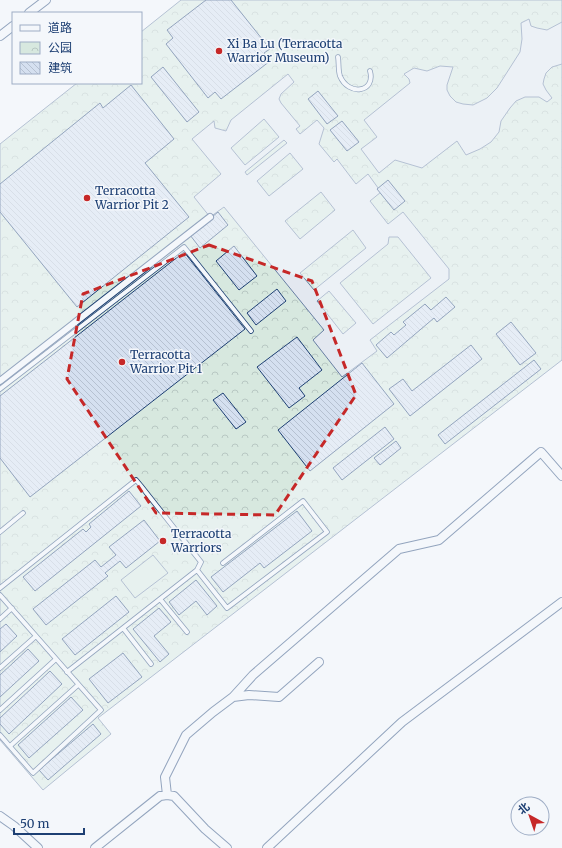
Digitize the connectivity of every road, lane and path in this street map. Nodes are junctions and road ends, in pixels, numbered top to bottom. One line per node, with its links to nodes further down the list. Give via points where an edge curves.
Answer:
1 (46, 0): 2 (street)
2 (30, 12)
3 (12, 27): 4 (street)
4 (0, 36)
5 (338, 57): 6 (lane, via 339,74 349,88 366,87 371,82)
6 (370, 71)
7 (210, 217): 9 (street)
8 (251, 331): 10 (lane, via 184,247)
9 (0, 381)
10 (0, 390)
11 (562, 476): 31 (street, via 541,452 439,540 399,549 253,675)
12 (23, 513): 13 (lane)
13 (0, 532)
14 (223, 563): 15 (lane, via 303,501 327,532 227,608)
15 (197, 570): 16 (lane, via 201,562 136,480); 18 (lane)
16 (0, 588)
17 (0, 595): 20 (lane)
18 (160, 599): 22 (lane); 23 (lane)
19 (562, 602): 40 (street, via 402,722)
20 (12, 608): 21 (lane); 24 (lane)
21 (0, 619)
22 (123, 628): 27 (lane); 29 (lane)
23 (187, 632)
24 (36, 636): 25 (lane); 28 (lane)
25 (56, 659): 29 (lane); 32 (lane)
26 (319, 662): 31 (street, via 279,697)
27 (151, 664)
28 (0, 668)
29 (67, 672): 30 (lane)
30 (78, 685): 34 (lane); 34 (lane, via 101,710 33,773)
31 (233, 697): 35 (street, via 186,735 165,777)
32 (0, 710)
33 (0, 735): 34 (lane)
34 (10, 746)
35 (167, 794): 38 (street, via 160,796); 39 (street, via 174,796)
36 (0, 816): 37 (street)
37 (38, 848)
38 (95, 848)
39 (227, 848)
40 (267, 848)

